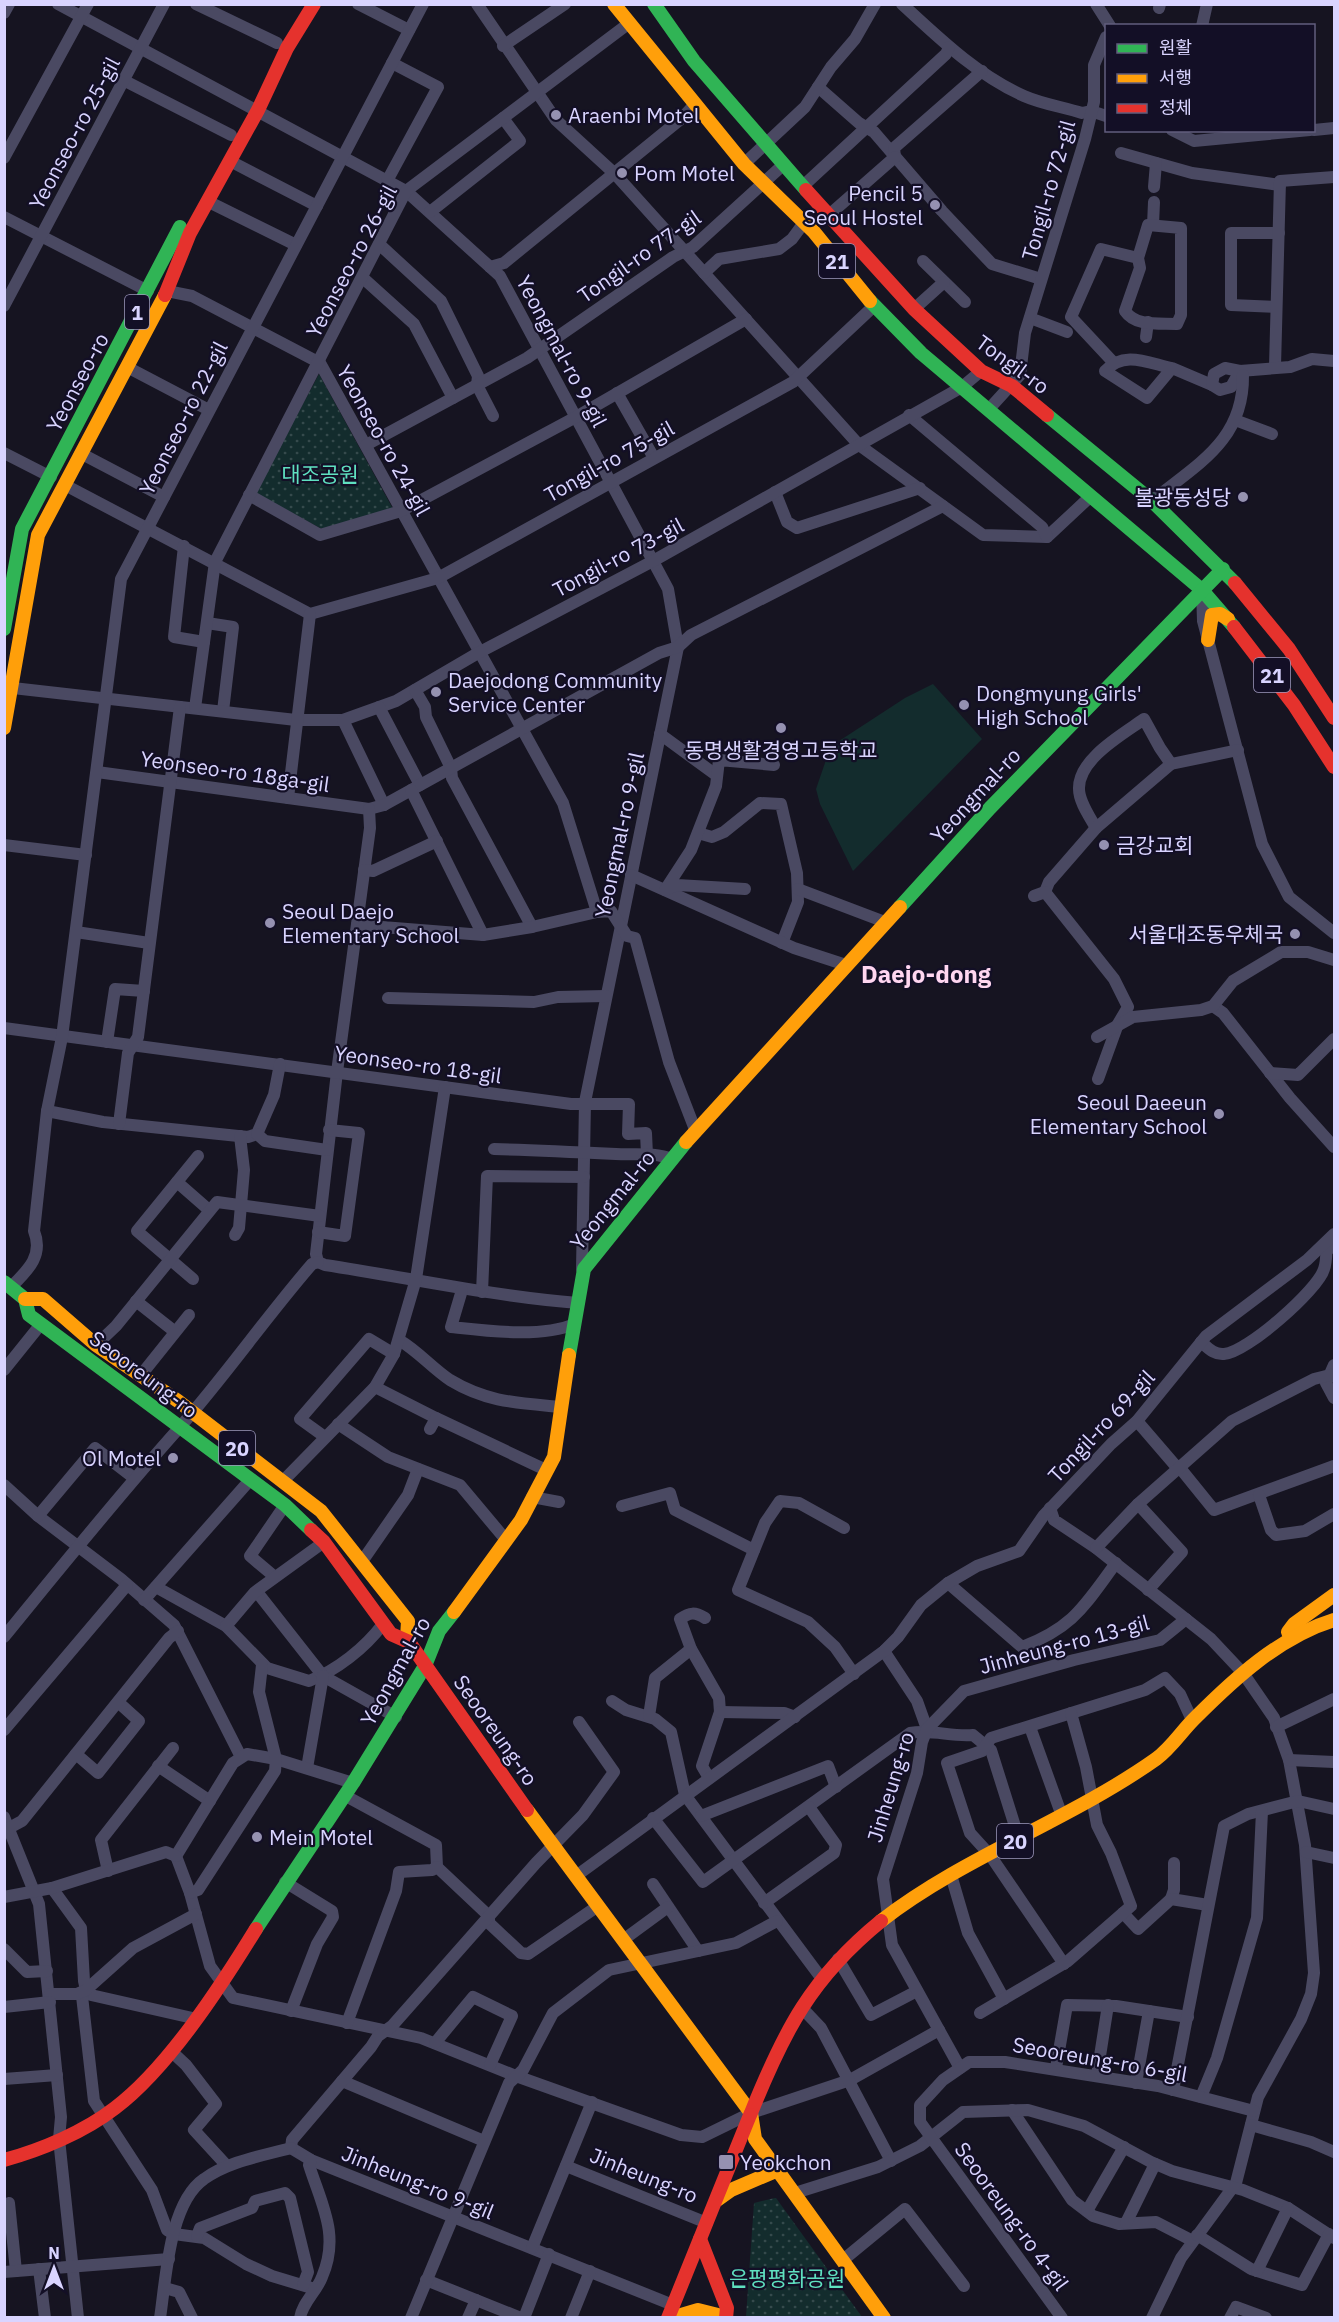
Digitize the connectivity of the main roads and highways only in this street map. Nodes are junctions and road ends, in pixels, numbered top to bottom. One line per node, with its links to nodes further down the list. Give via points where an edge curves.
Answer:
1 (297, 4): 5 (main road, Yeonseo-ro / 1, via 277,43)
2 (314, 4): 5 (main road, Yeonseo-ro / 1)
3 (614, 4): 7 (main road, 21, via 744,164 814,232 874,306 962,387)
4 (654, 4): 6 (main road, Tongil-ro / 21, via 694,61 766,146 914,309 981,370 1012,386 1152,501)
5 (253, 108): 9 (main road, Yeonseo-ro / 1, via 231,135 22,529); 11 (main road, Yeonseo-ro / 1, via 230,161 190,233 167,291 38,535)
6 (1223, 569): 7 (main road, Yeongmal-ro); 12 (main road, Tongil-ro / 21, via 1289,649)
7 (1202, 590): 8 (main road, 21); 21 (main road, Yeongmal-ro, via 885,922 672,1159 585,1264 554,1457 506,1540 439,1630)
8 (1228, 619): 10 (main road, via 1212,615); 14 (main road, 21, via 1294,705)
9 (4, 629)
10 (1208, 640)
11 (7, 688): 13 (main road, Yeonseo-ro / 1)
12 (1335, 718)
13 (4, 728)
14 (1335, 767)
15 (8, 1285): 16 (main road, Seooreung-ro / 20)
16 (25, 1299): 19 (main road, Seooreung-ro / 20, via 29,1315 285,1505 324,1542 391,1634); 19 (main road, Seooreung-ro / 20, via 43,1299 96,1345 192,1412 321,1511 408,1621)
17 (1335, 1595): 20 (main road, via 1290,1628)
18 (1335, 1620): 20 (main road, Jinheung-ro / 20, via 1311,1627)
19 (407, 1638): 21 (main road, Seooreung-ro / 20)
20 (1279, 1649): 22 (main road, Jinheung-ro / 20, via 1243,1673 1161,1755 887,1915 838,1959 802,2008 770,2066)
21 (425, 1666): 22 (main road, Seooreung-ro / 20); 23 (main road, Yeongmal-ro, via 353,1783 172,2052 115,2108 41,2150)
22 (751, 2113): 24 (main road, Seooreung-ro, via 755,2139); 25 (main road, Jinheung-ro)
23 (4, 2160)
24 (778, 2170): 25 (main road); 29 (main road, Seooreung-ro)
25 (717, 2200): 26 (main road, Jinheung-ro)
26 (700, 2239): 27 (main road, Jinheung-ro); 28 (main road, via 728,2308)
27 (671, 2313): 28 (main road, via 693,2308)
28 (726, 2317)
29 (884, 2318)

